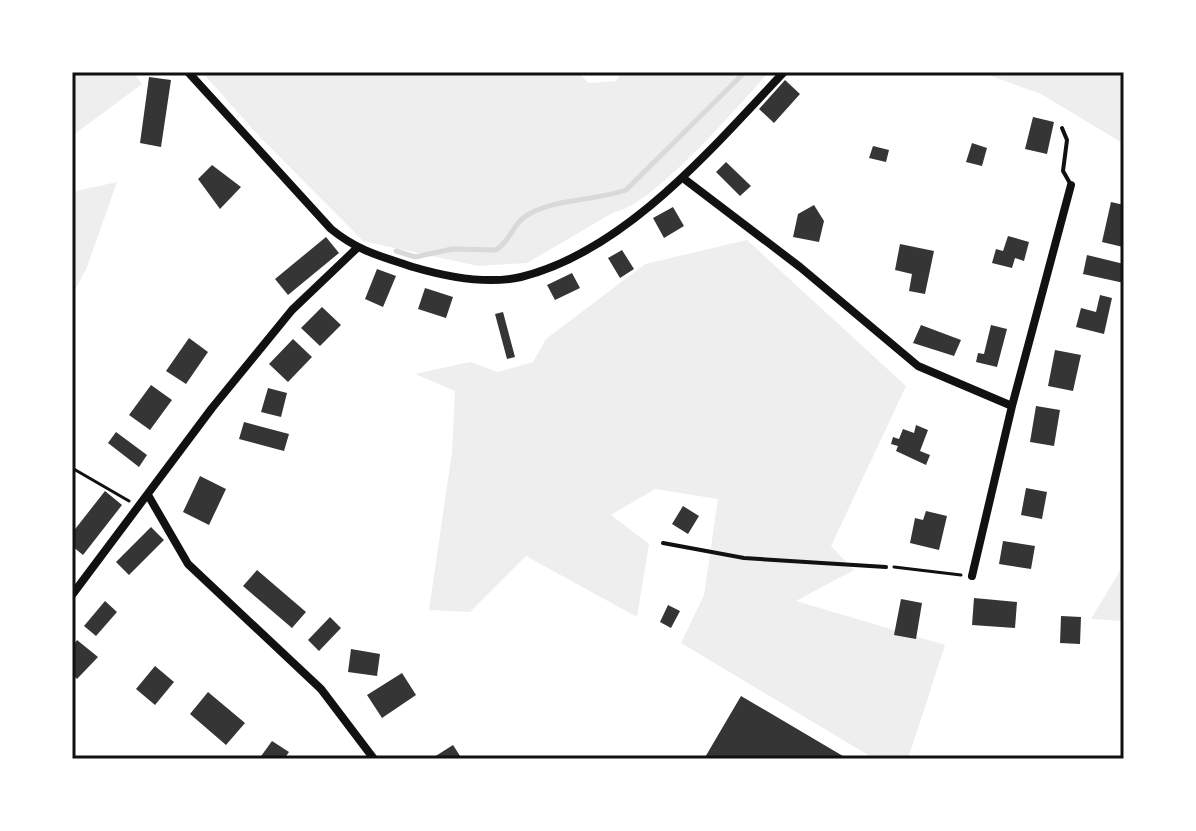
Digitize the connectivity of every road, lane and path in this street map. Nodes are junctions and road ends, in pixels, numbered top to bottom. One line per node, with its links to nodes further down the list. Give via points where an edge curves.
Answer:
1 (188, 72): 6 (street, via 331,229)
2 (784, 72): 4 (street)
3 (1062, 128): 5 (lane, via 1067,140 1063,171)
4 (683, 178): 6 (street, via 602,238 562,262 520,277 475,281); 7 (street, via 918,366)
5 (1071, 185): 7 (street)
6 (356, 249): 9 (street, via 292,310)
7 (1012, 406): 13 (street)
8 (72, 468): 10 (path)
9 (148, 495): 10 (street); 15 (street, via 188,564 321,689)
10 (139, 507): 14 (street)
11 (663, 543): 12 (lane, via 744,558)
12 (886, 567): 13 (path)
13 (972, 576)
14 (72, 595)
15 (374, 759)

